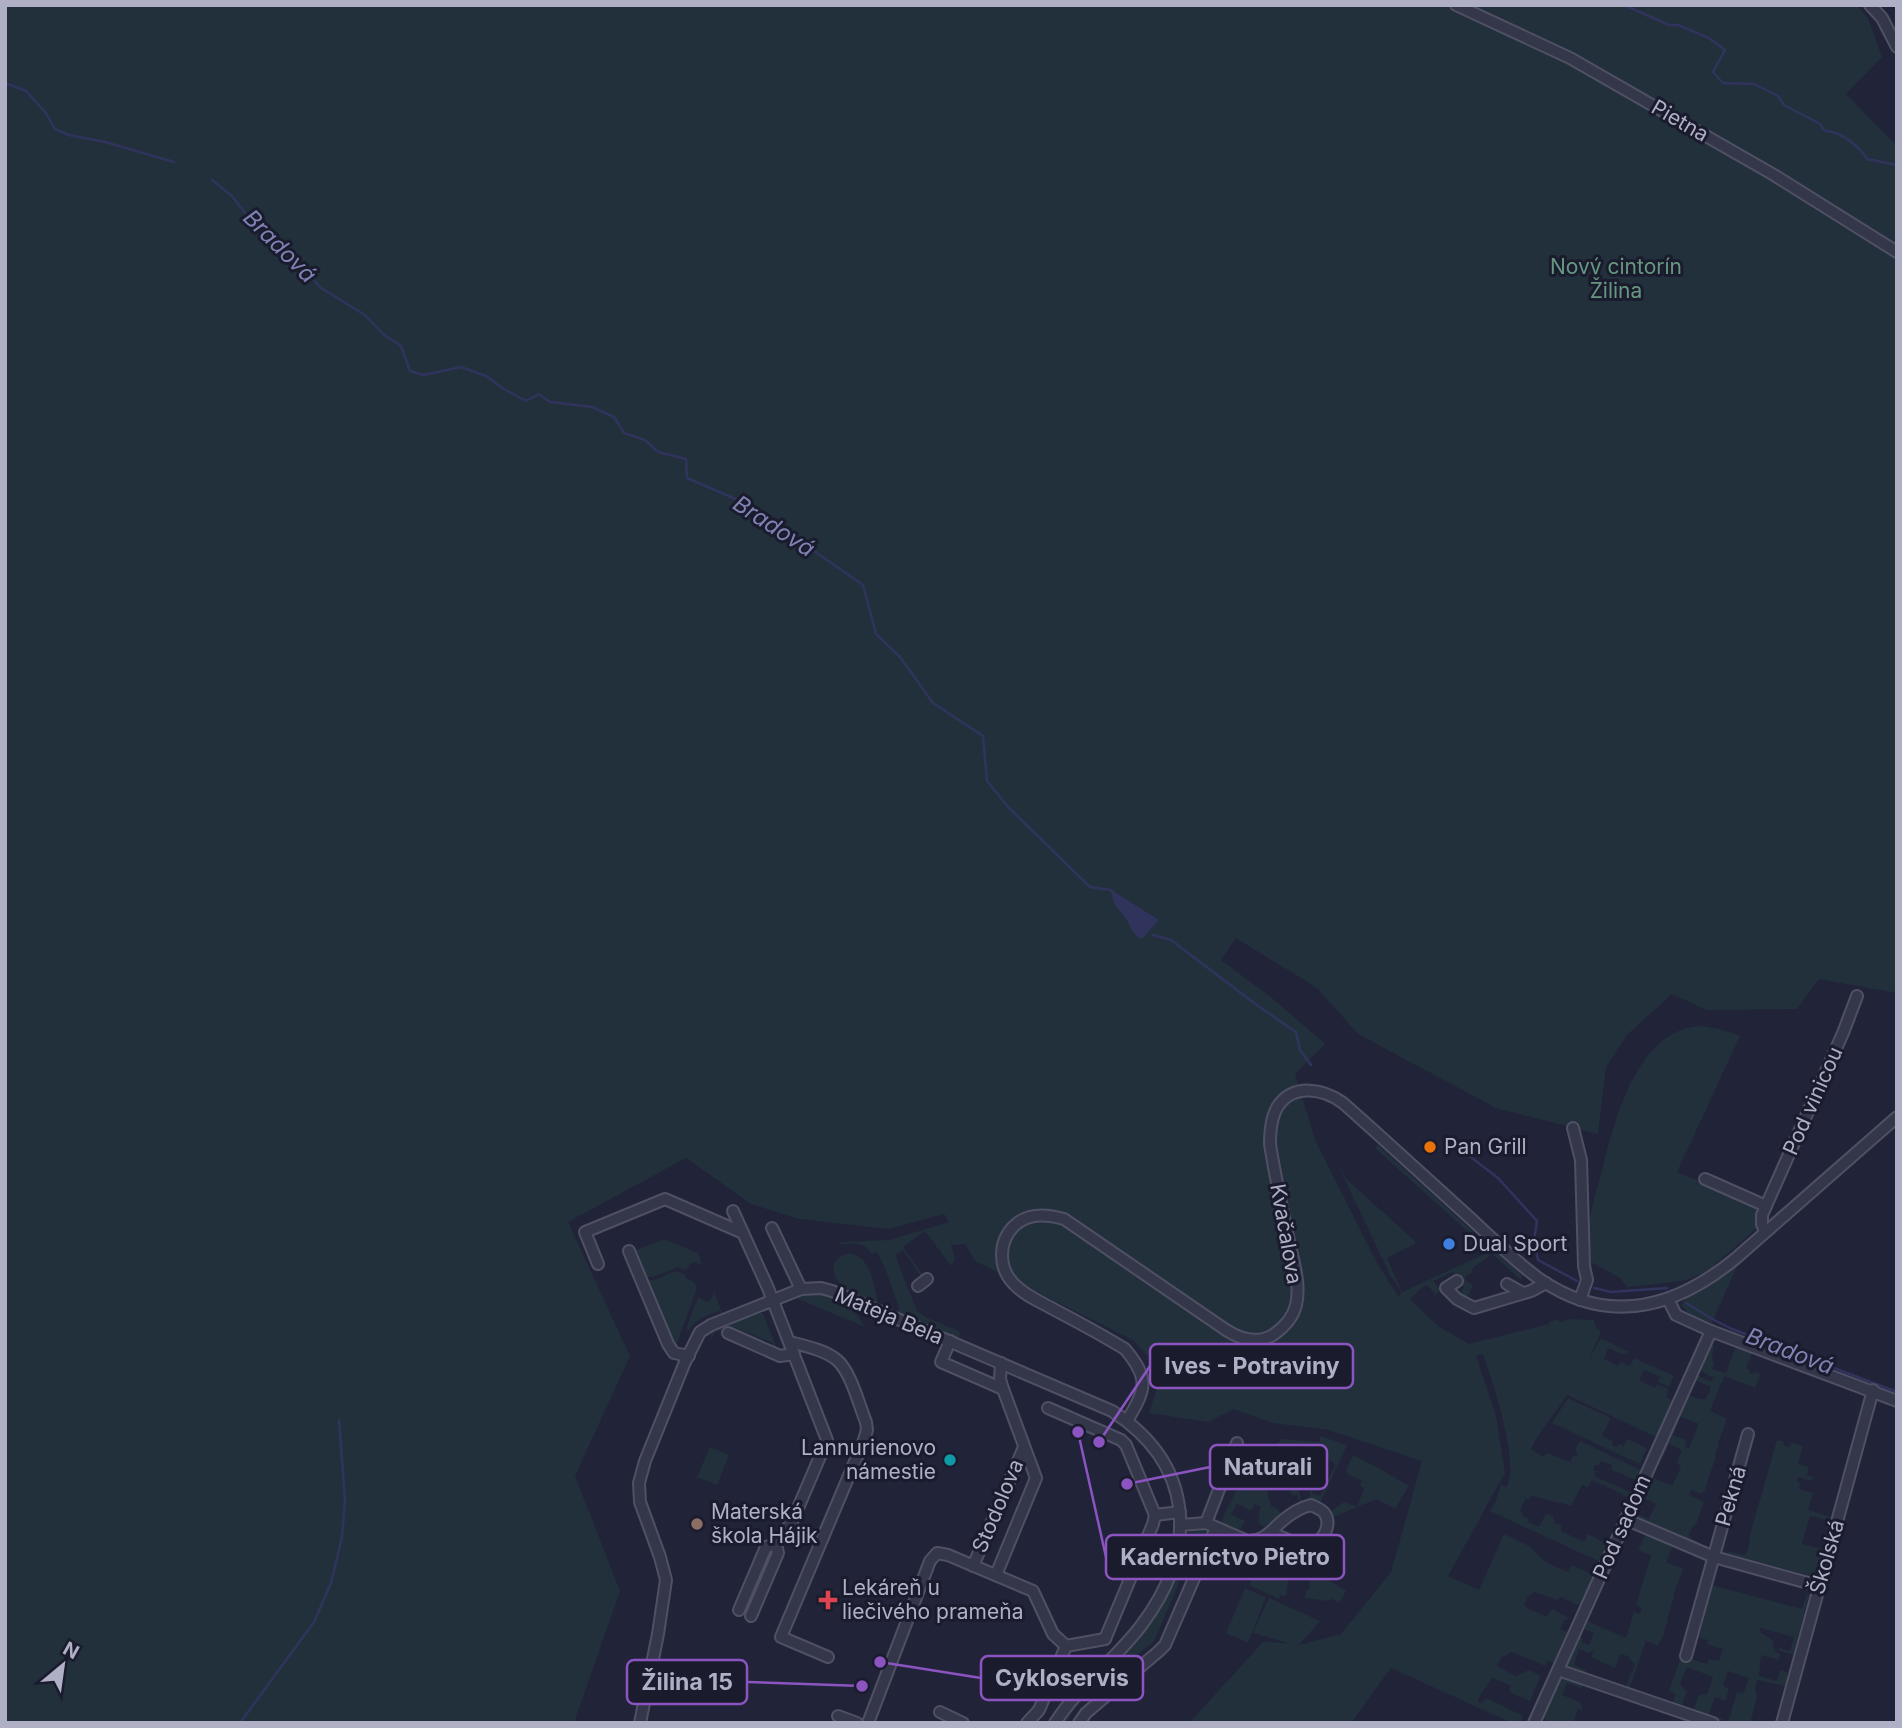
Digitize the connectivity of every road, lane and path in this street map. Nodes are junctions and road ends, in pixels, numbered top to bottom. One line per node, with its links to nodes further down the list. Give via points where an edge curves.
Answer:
1 (1455, 5): 4 (street, Pietna, via 1570,58)
2 (1870, 5): 3 (street)
3 (1897, 47)
4 (1897, 252)
5 (1857, 996): 9 (street, Pod vinicou)
6 (1897, 1117): 12 (street, Kvačalova)
7 (1573, 1128): 23 (street, via 1581,1160 1587,1277)
8 (1706, 1179): 9 (street)
9 (1766, 1206): 12 (street, Pod vinicou, via 1762,1215)
10 (733, 1211): 13 (street)
11 (772, 1228): 19 (street)
12 (1765, 1232): 21 (street, Kvačalova, via 1709,1279)
13 (743, 1233): 15 (street, via 665,1199 586,1232); 22 (street)
14 (629, 1251): 29 (street, via 668,1344 674,1353)
15 (598, 1264)
16 (1457, 1281): 20 (street, via 1446,1288 1474,1308)
17 (1546, 1283): 20 (street); 23 (street, Kvačalova); 37 (street, Kvačalova, via 1343,1103 1321,1092 1298,1092 1279,1106 1270,1144 1295,1273 1296,1303 1286,1324 1266,1338 1234,1335 1064,1219 1031,1216 1008,1233 1002,1259 1012,1282 1027,1295 1125,1349 1141,1370 1140,1399)
18 (1507, 1284): 20 (street)
19 (801, 1289): 22 (street, Mateja Bela); 26 (street, Mateja Bela, via 832,1291)
20 (1523, 1293)
21 (1668, 1299): 23 (street, Kvačalova, via 1622,1307); 24 (street, via 1676,1315)
22 (773, 1300): 27 (street); 29 (street, Mateja Bela, via 700,1332)
23 (1580, 1300)
24 (1711, 1331): 32 (street); 43 (street, Pod sadom)
25 (728, 1333): 28 (street, via 780,1356)
26 (950, 1341): 30 (street, Mateja Bela); 31 (street, via 941,1363)
27 (790, 1342): 28 (street); 58 (street, via 839,1361 867,1430 781,1637)
28 (794, 1354): 47 (street, via 827,1440 792,1522)
29 (689, 1356): 62 (street, Mateja Bela, via 639,1483 640,1502 666,1580)
30 (1001, 1363): 31 (street, Stodolova); 33 (street, Mateja Bela)
31 (1003, 1389): 40 (street, Stodolova)
32 (1873, 1390): 34 (street); 51 (street, Školská)
33 (1074, 1394): 36 (street); 37 (street, Mateja Bela)
34 (1897, 1401)
35 (1048, 1408): 36 (street)
36 (1065, 1416): 42 (street, via 1126,1444)
37 (1127, 1421): 41 (street, Mateja Bela, via 1162,1459)
38 (1748, 1434): 48 (street, Pekná)
39 (1237, 1443): 45 (street)
40 (1024, 1447): 49 (street, Stodolova); 50 (street, Stodolova, via 1036,1478)
41 (1180, 1512): 42 (street); 44 (street, Mateja Bela)
42 (1155, 1515): 54 (street)
43 (1625, 1519): 48 (street, Pekná); 59 (street, Pod sadom)
44 (1180, 1525): 45 (street); 56 (street, Mateja Bela, via 1170,1578 1142,1625)
45 (1211, 1526): 46 (street, via 1254,1542); 68 (street, via 1165,1645)
46 (1271, 1533): 46 (street, via 1299,1508 1311,1504 1325,1514 1325,1534 1315,1543)
47 (776, 1544): 52 (street, via 766,1547); 53 (street, via 778,1553)
48 (1714, 1557): 51 (street, Pekná); 57 (street, Pekná)
49 (973, 1566): 50 (street); 64 (street, via 937,1553 930,1561)
50 (996, 1575): 55 (street, via 1036,1593 1054,1634)
51 (1819, 1586): 71 (street, Školská)
52 (739, 1610)
53 (751, 1616)
54 (1105, 1639): 55 (street); 56 (street)
55 (1066, 1646): 66 (street, via 1039,1710)
56 (1119, 1651): 67 (street, Mateja Bela)
57 (1686, 1656)
58 (828, 1657)
59 (1558, 1670): 69 (street, Pod sadom); 70 (street)
60 (940, 1713): 65 (street)
61 (838, 1716): 63 (street)
62 (640, 1723)
63 (857, 1723)
64 (869, 1723)
65 (963, 1723)
66 (1027, 1723)
67 (1055, 1723)
68 (1079, 1723)
69 (1534, 1723)
70 (1713, 1723)
71 (1782, 1723)

